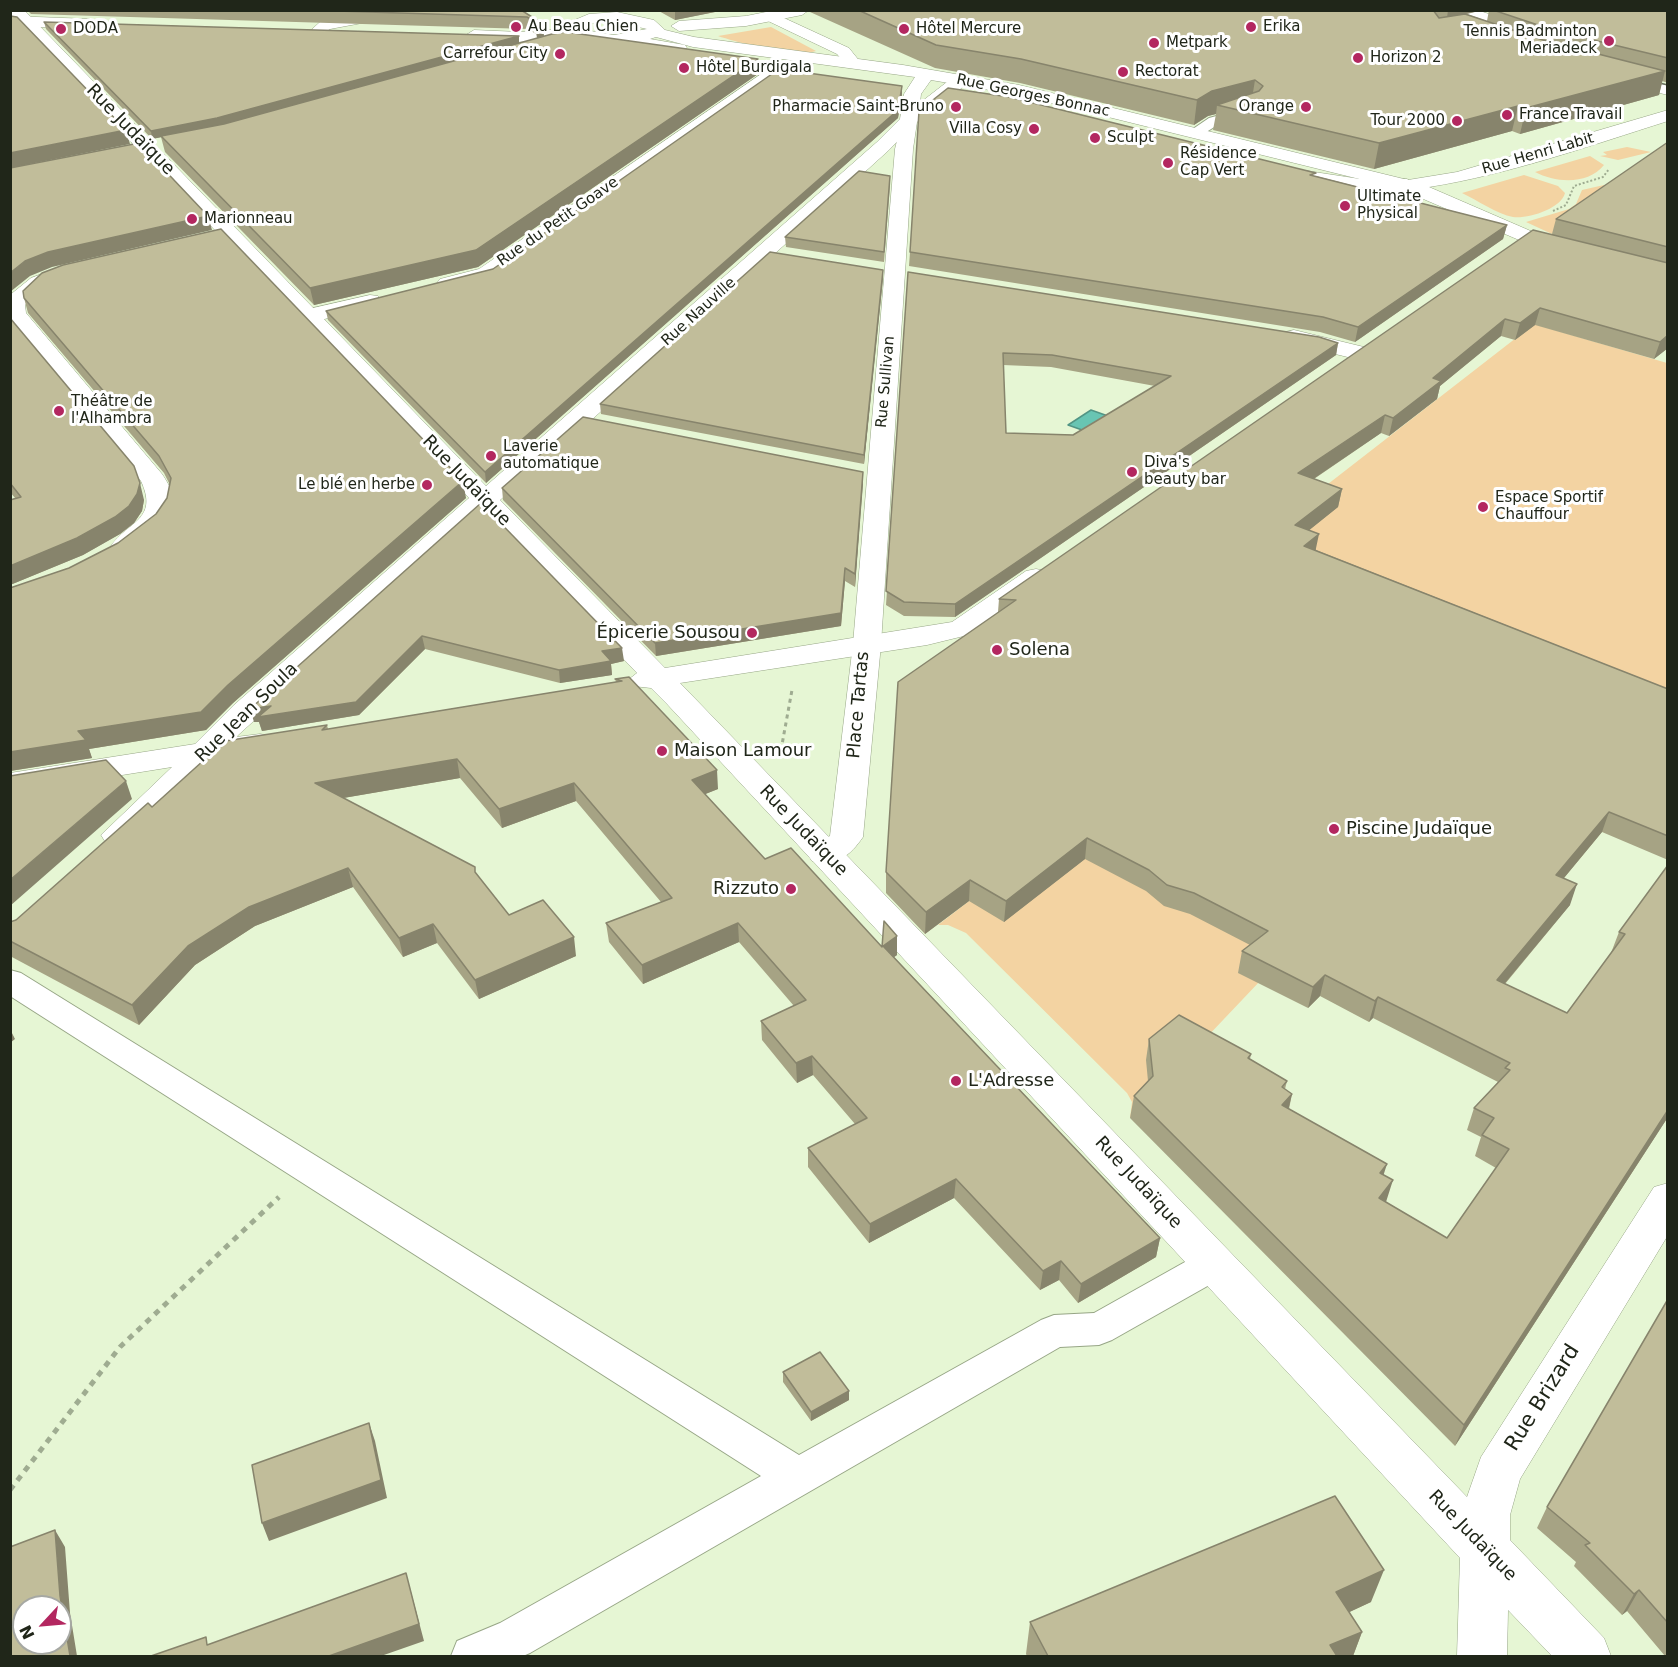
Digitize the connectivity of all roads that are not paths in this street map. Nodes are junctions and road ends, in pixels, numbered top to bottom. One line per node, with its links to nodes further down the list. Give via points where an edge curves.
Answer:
1 (405, 10): 11 (street, via 312,31)
2 (600, 10): 6 (street)
3 (802, 10): 5 (street)
4 (1460, 10): 15 (street)
5 (771, 16): 10 (street); 17 (street, via 843,51)
6 (617, 17): 10 (street, Rue Georges Bonnac); 12 (street, via 589,19)
7 (17, 18): 9 (street); 29 (street, Rue Judaïque)
8 (551, 19): 12 (street)
9 (108, 24)
10 (656, 30): 14 (street, via 639,38); 17 (street, Rue Georges Bonnac, via 693,42)
11 (378, 32)
12 (577, 32): 13 (street, via 520,37); 14 (street); 16 (street)
13 (461, 35)
14 (621, 39): 19 (street, Rue Georges Bonnac)
15 (1548, 39)
16 (506, 53)
17 (853, 63): 22 (street, Rue Georges Bonnac)
18 (1632, 65): 20 (street)
19 (780, 66): 22 (street, Rue Georges Bonnac); 39 (street, Rue du Petit Goave, via 486,273)
20 (1668, 73)
21 (1604, 75): 24 (street)
22 (922, 80): 23 (street, Rue Georges Bonnac); 27 (street, Rue Sullivan, via 911,93)
23 (955, 85): 27 (street); 28 (street, Rue Georges Bonnac, via 1019,90); 32 (street, Rue Georges Bonnac, via 999,100 1317,179 1359,185)
24 (1668, 90)
25 (1250, 111): 28 (lane, via 1214,121)
26 (1668, 115): 32 (street, Rue Henri Labit, via 1458,177)
27 (909, 120): 31 (street, Rue Sullivan); 31 (street, Rue Nauville)
28 (1195, 132): 32 (street, Rue Georges Bonnac)
29 (156, 147): 30 (street); 33 (street, Rue Judaïque)
30 (125, 154)
31 (878, 175): 38 (street, Rue Sullivan); 44 (street, Rue Nauville, via 776,254)
32 (1407, 185): 35 (street, Rue Georges Bonnac, via 1501,224 1518,243)
33 (230, 234): 34 (street); 41 (street, Rue Judaïque)
34 (199, 240)
35 (1588, 253)
36 (78, 268): 47 (street, via 38,282 14,303 15,314 153,479 160,497 154,517 139,536)
37 (873, 269): 38 (street)
38 (906, 274): 49 (street, Rue Sullivan, via 866,475)
39 (429, 287)
40 (383, 298): 41 (street)
41 (308, 316): 46 (street, Rue Judaïque)
42 (1273, 333): 43 (street, via 1369,346)
43 (1331, 373)
44 (579, 419): 45 (street); 46 (street, Rue Nauville)
45 (605, 425)
46 (485, 500): 50 (street, Rue Judaïque); 53 (street, Rue Jean Soula, via 245,711)
47 (105, 557)
48 (1059, 561): 49 (street, via 962,628)
49 (867, 644): 50 (street, Place Tartas); 56 (street, Place Tartas, via 846,837 840,846)
50 (658, 678): 51 (street, Place Tartas); 56 (street, Rue Judaïque)
51 (619, 685)
52 (289, 738): 53 (street)
53 (206, 752): 54 (street); 55 (street, Rue Jean Soula)
54 (10, 783)
55 (99, 851)
56 (824, 853): 59 (street, Rue Judaïque)
57 (10, 981): 60 (lane)
58 (1668, 1199): 61 (street, Rue Brizard, via 1498,1472 1486,1515)
59 (1214, 1264): 60 (lane, via 1099,1329 1054,1331); 61 (street, Rue Judaïque)
60 (798, 1477): 63 (lane, via 515,1638)
61 (1485, 1550): 62 (street, Rue Brizard); 64 (street, Rue Judaïque)
62 (1483, 1637)
63 (472, 1656)
64 (1586, 1656)

